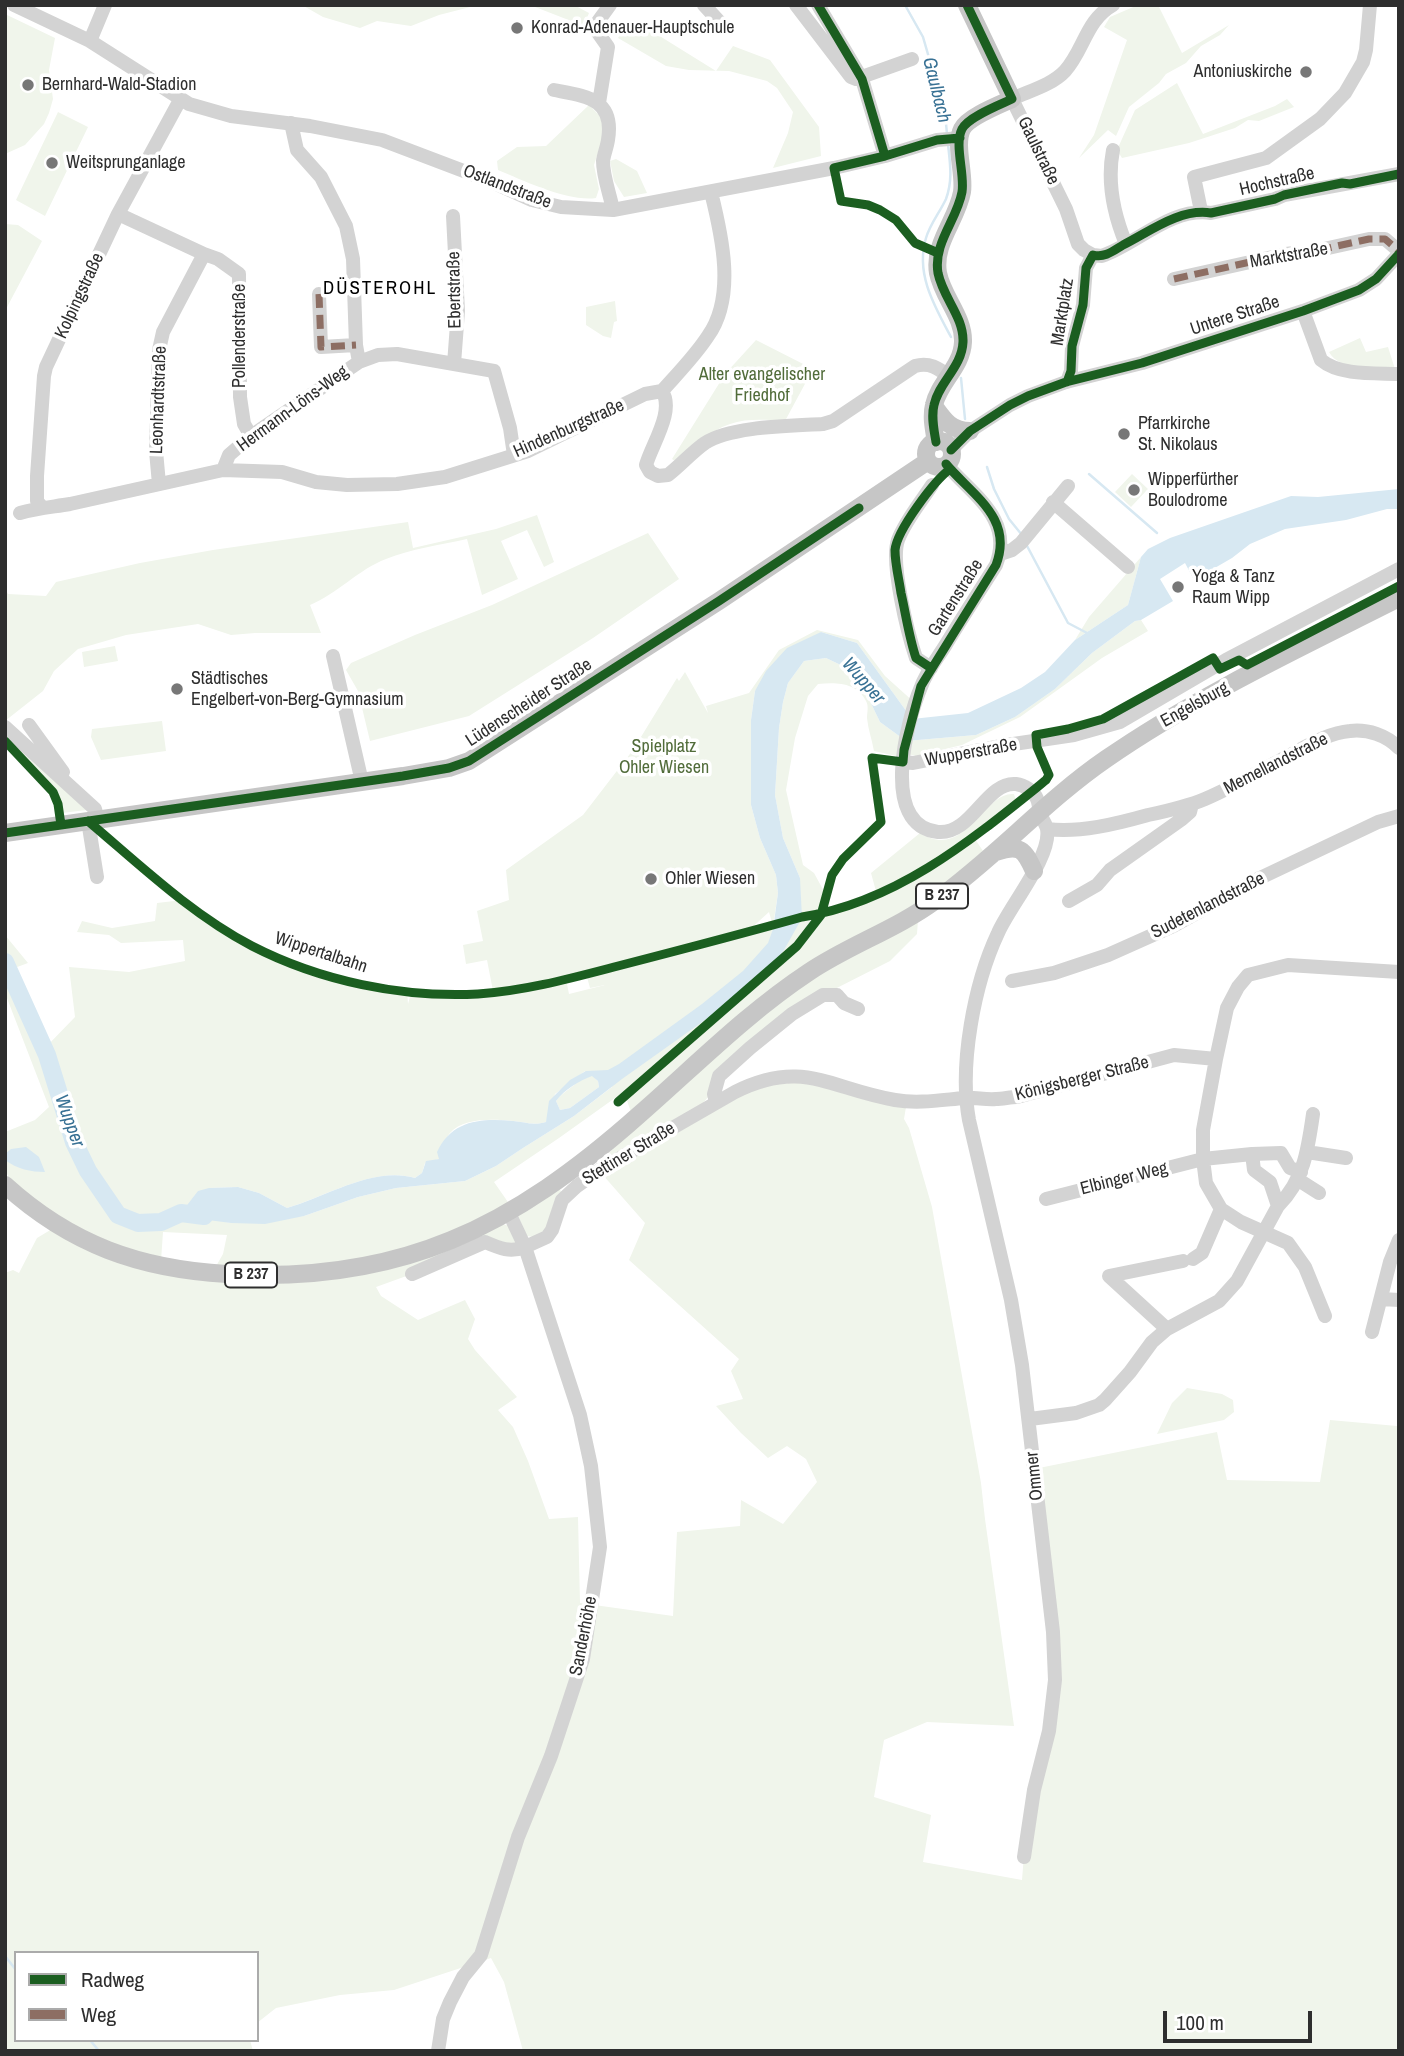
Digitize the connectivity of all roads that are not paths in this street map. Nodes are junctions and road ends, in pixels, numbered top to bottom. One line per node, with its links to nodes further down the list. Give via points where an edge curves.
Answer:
1 (14, 5): 11 (street, Ostlandstraße)
2 (105, 5): 11 (street)
3 (610, 5): 17 (street, via 594,27 608,47)
4 (704, 5): 10 (street)
5 (796, 5): 13 (street, via 851,77)
6 (818, 5): 13 (street)
7 (967, 5): 15 (main road, Gaulstraße)
8 (1113, 5): 15 (street, via 1097,17 1066,70 1055,80)
9 (1370, 5): 25 (street, via 1363,62 1345,93 1266,158 1195,177)
10 (726, 29)
11 (90, 41): 16 (street, Ostlandstraße)
12 (912, 59): 13 (street)
13 (862, 79): 21 (street)
14 (554, 90): 17 (street)
15 (1012, 99): 19 (main road, via 971,120); 31 (street, Gaulstraße, via 1066,209 1078,244)
16 (180, 100): 18 (street, Ostlandstraße, via 231,116); 26 (street, Kolpingstraße)
17 (599, 103): 24 (street, via 608,117 603,160)
18 (291, 123): 24 (street, Ostlandstraße, via 382,140 532,200); 35 (street, via 297,150 321,177 346,226 353,259)
19 (956, 137): 21 (street, Ostlandstraße); 39 (main road, via 962,191 937,261 941,284 962,332 961,356)
20 (1113, 150): 28 (street, via 1113,198)
21 (885, 156): 23 (street, Ostlandstraße)
22 (1399, 174): 25 (street, Hochstraße, via 1211,213)
23 (711, 192): 24 (street, Ostlandstraße); 41 (street, via 723,243 719,316 708,337)
24 (613, 210)
25 (1201, 211): 28 (street, Hochstraße, via 1177,217)
26 (118, 214): 30 (street); 52 (street, Kolpingstraße, via 44,376 37,476)
27 (453, 216): 37 (street, Ebertstraße, via 458,311)
28 (1126, 244): 31 (street)
29 (1399, 252): 32 (street, Marktstraße, via 1385,239 1369,239); 34 (street, Untere Straße, via 1376,279 1359,290)
30 (204, 254): 44 (street, Pollenderstraße, via 239,274 240,397); 48 (street, Leonhardtstraße, via 163,332 159,350)
31 (1093, 256): 40 (street, Marktplatz, via 1086,268 1083,305 1072,346)
32 (1174, 279)
33 (319, 294): 35 (street, via 321,347)
34 (1303, 311): 38 (street, via 1325,364); 40 (street, Untere Straße, via 1142,362)
35 (356, 345): 36 (street)
36 (359, 362): 37 (street, Hermann-Löns-Weg, via 397,354); 44 (street, Hermann-Löns-Weg)
37 (454, 364): 46 (street, Hermann-Löns-Weg, via 494,372)
38 (1399, 374)
39 (949, 377): 41 (street, via 929,365 915,366 833,421 723,436 705,443 663,476 650,472 646,465 667,410); 42 (main road)
40 (1073, 377): 43 (street, Lüdenscheider Straße, via 1010,405)
41 (662, 391): 46 (street, Hindenburgstraße, via 645,394)
42 (934, 406): 43 (main road, via 945,422); 45 (main road)
43 (970, 431): 45 (street, Lüdenscheider Straße)
44 (251, 436): 47 (street, Hermann-Löns-Weg, via 229,455)
45 (940, 454): 54 (street, Gartenstraße, via 995,520); 64 (main road, Lüdenscheider Straße, via 469,761)
46 (514, 455): 47 (street, Hindenburgstraße, via 445,477 397,484 347,485 282,472)
47 (223, 470): 48 (street, Hindenburgstraße)
48 (159, 484): 52 (street, Hindenburgstraße, via 51,508)
49 (932, 485): 59 (street, via 895,550 915,658)
50 (1068, 486): 51 (street)
51 (1053, 502): 54 (street, via 1025,538); 55 (street)
52 (41, 506): 53 (street, Hindenburgstraße)
53 (20, 513)
54 (1000, 554): 59 (street, Gartenstraße)
55 (1128, 567)
56 (1399, 569): 63 (street, Wupperstraße, via 1120,722 1074,735 913,763)
57 (1399, 598): 67 (main road, Engelsburg / B 237, via 1147,732)
58 (333, 656): 64 (street)
59 (931, 668): 63 (street, Gartenstraße, via 921,686)
60 (29, 725): 65 (street)
61 (5, 727): 65 (street)
62 (1399, 748): 66 (street, Memellandstraße, via 1372,732 1335,734)
63 (904, 756): 67 (street, Gartenstraße, via 906,807 931,831 956,828 1002,786 1012,783 1022,785)
64 (362, 782): 69 (main road, Lüdenscheider Straße)
65 (71, 788): 69 (street, via 95,809)
66 (1192, 804): 70 (street, Memellandstraße, via 1123,822); 75 (street, Memellandstraße, via 1191,812 1110,870 1097,885)
67 (1038, 805): 70 (street); 72 (main road, B 237)
68 (1399, 816): 77 (street, Sudetenlandstraße, via 1260,878 1211,907 1108,955)
69 (93, 821): 71 (main road, Lüdenscheider Straße); 74 (street)
70 (1047, 829): 73 (street, via 1043,854)
71 (5, 833)
72 (993, 853): 73 (main road, via 1020,849); 93 (main road, B 237, via 929,905 809,972 740,1025 593,1154)
73 (1034, 871): 80 (street, via 987,959 969,1038)
74 (97, 877)
75 (1069, 901)
76 (1399, 972): 79 (street, via 1288,965 1248,975 1227,1008)
77 (1012, 981)
78 (858, 1009): 81 (street, via 837,995 823,995 792,1014 719,1076)
79 (1216, 1059): 80 (street, Königsberger Straße, via 1174,1055 1017,1097); 86 (street, via 1203,1130)
80 (965, 1098): 81 (street, Stettiner Straße, via 897,1100 793,1076 756,1082); 103 (street, Ommer, via 1011,1300)
81 (716, 1102): 96 (street, Stettiner Straße, via 577,1186 562,1200 547,1237)
82 (1313, 1114): 83 (street)
83 (1307, 1152): 85 (street); 87 (street)
84 (1252, 1154): 86 (street, Elbinger Weg); 87 (street, Elbinger Weg, via 1281,1153); 91 (street, via 1254,1170 1270,1182)
85 (1346, 1158)
86 (1203, 1159): 90 (street, Elbinger Weg); 92 (street, via 1206,1183)
87 (1299, 1175): 89 (street, Elbinger Weg); 91 (street)
88 (5, 1185): 93 (main road, B 237, via 55,1224 109,1252 168,1268 238,1275 317,1273 382,1263 458,1238)
89 (1318, 1193)
90 (1046, 1199)
91 (1278, 1206): 94 (street)
92 (1221, 1209): 94 (street); 101 (street, via 1202,1253 1109,1276)
93 (509, 1213): 96 (street)
94 (1263, 1231): 100 (street, via 1288,1243 1305,1267); 101 (street, via 1237,1281 1219,1301)
95 (1399, 1240): 98 (street)
96 (525, 1247): 97 (street, via 505,1250 485,1242); 105 (street, Sanderhöhe, via 580,1415 600,1547 583,1659 551,1756 517,1837 481,1955 450,2001)
97 (412, 1274)
98 (1381, 1299): 99 (street); 102 (street)
99 (1399, 1300)
100 (1325, 1316)
101 (1167, 1329): 103 (street, via 1099,1405)
102 (1372, 1332)
103 (1030, 1419): 104 (street, Ommer, via 1055,1680)
104 (1024, 1857)
105 (438, 2051)

